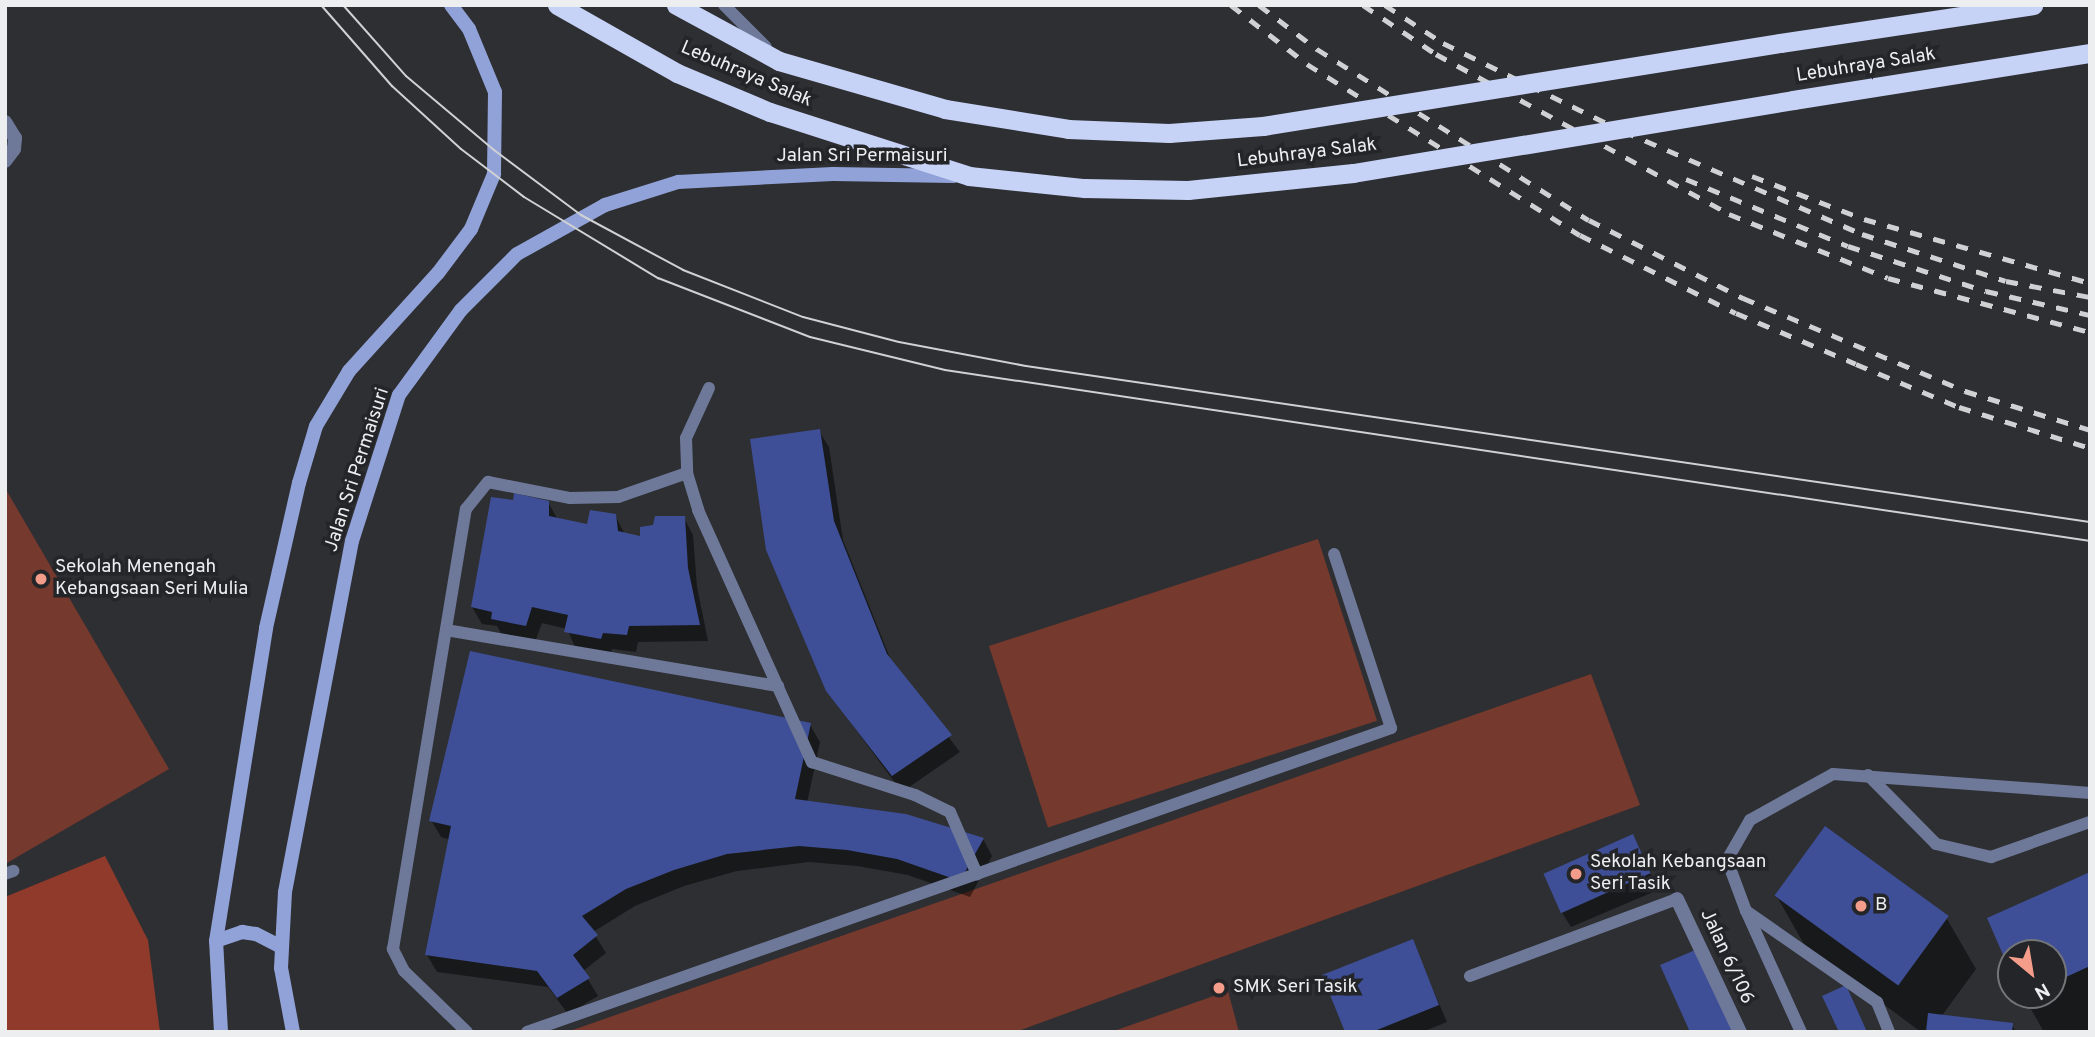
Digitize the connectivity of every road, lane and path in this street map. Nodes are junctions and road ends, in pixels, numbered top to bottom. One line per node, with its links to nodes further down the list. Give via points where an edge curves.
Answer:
1 (451, 5): 22 (main road, Jalan Sri Permaisuri, via 469,29 495,92 494,174 471,229 439,273 349,371 316,426 266,628)
2 (558, 5): 10 (highway, Lebuhraya Salak, via 677,73 770,112)
3 (676, 5): 7 (highway, Lebuhraya Salak)
4 (724, 5): 7 (lane)
5 (2033, 5): 7 (highway, Lebuhraya Salak, bridge, via 1263,126 1169,133 1068,129 945,109)
6 (2090, 53): 10 (highway, Lebuhraya Salak, bridge, via 1353,173 1188,190 1084,188)
7 (779, 61)
8 (5, 121): 9 (street, via 15,138)
9 (9, 155)
10 (969, 176): 23 (main road, Jalan Sri Permaisuri, via 833,174 678,182 605,205 517,254 461,310 399,395 352,541 285,892)
11 (709, 388): 12 (lane, via 686,438)
12 (687, 473): 14 (lane, via 618,497 570,498 488,482 466,509); 15 (lane, via 698,509)
13 (1334, 554): 19 (lane, via 1391,728)
14 (446, 630): 15 (lane); 27 (lane, via 393,949 404,971)
15 (778, 686): 19 (lane, via 812,762 915,795 950,812)
16 (1868, 775): 17 (lane); 18 (lane, via 1936,844 1991,857); 21 (lane, via 1833,774 1750,820 1727,860)
17 (2090, 793)
18 (2090, 822)
19 (976, 874): 28 (lane)
20 (1677, 899): 24 (lane); 29 (street, Jalan 6/106)
21 (1746, 911): 30 (lane); 31 (lane, via 1877,1002)
22 (216, 941): 23 (main road, via 249,933); 25 (main road, Jalan Sri Permaisuri)
23 (281, 947): 26 (main road, Jalan Sri Permaisuri)
24 (1470, 976)
25 (221, 1032)
26 (293, 1032)
27 (467, 1032)
28 (527, 1032)
29 (1740, 1032)
30 (1801, 1032)
31 (1889, 1032)

